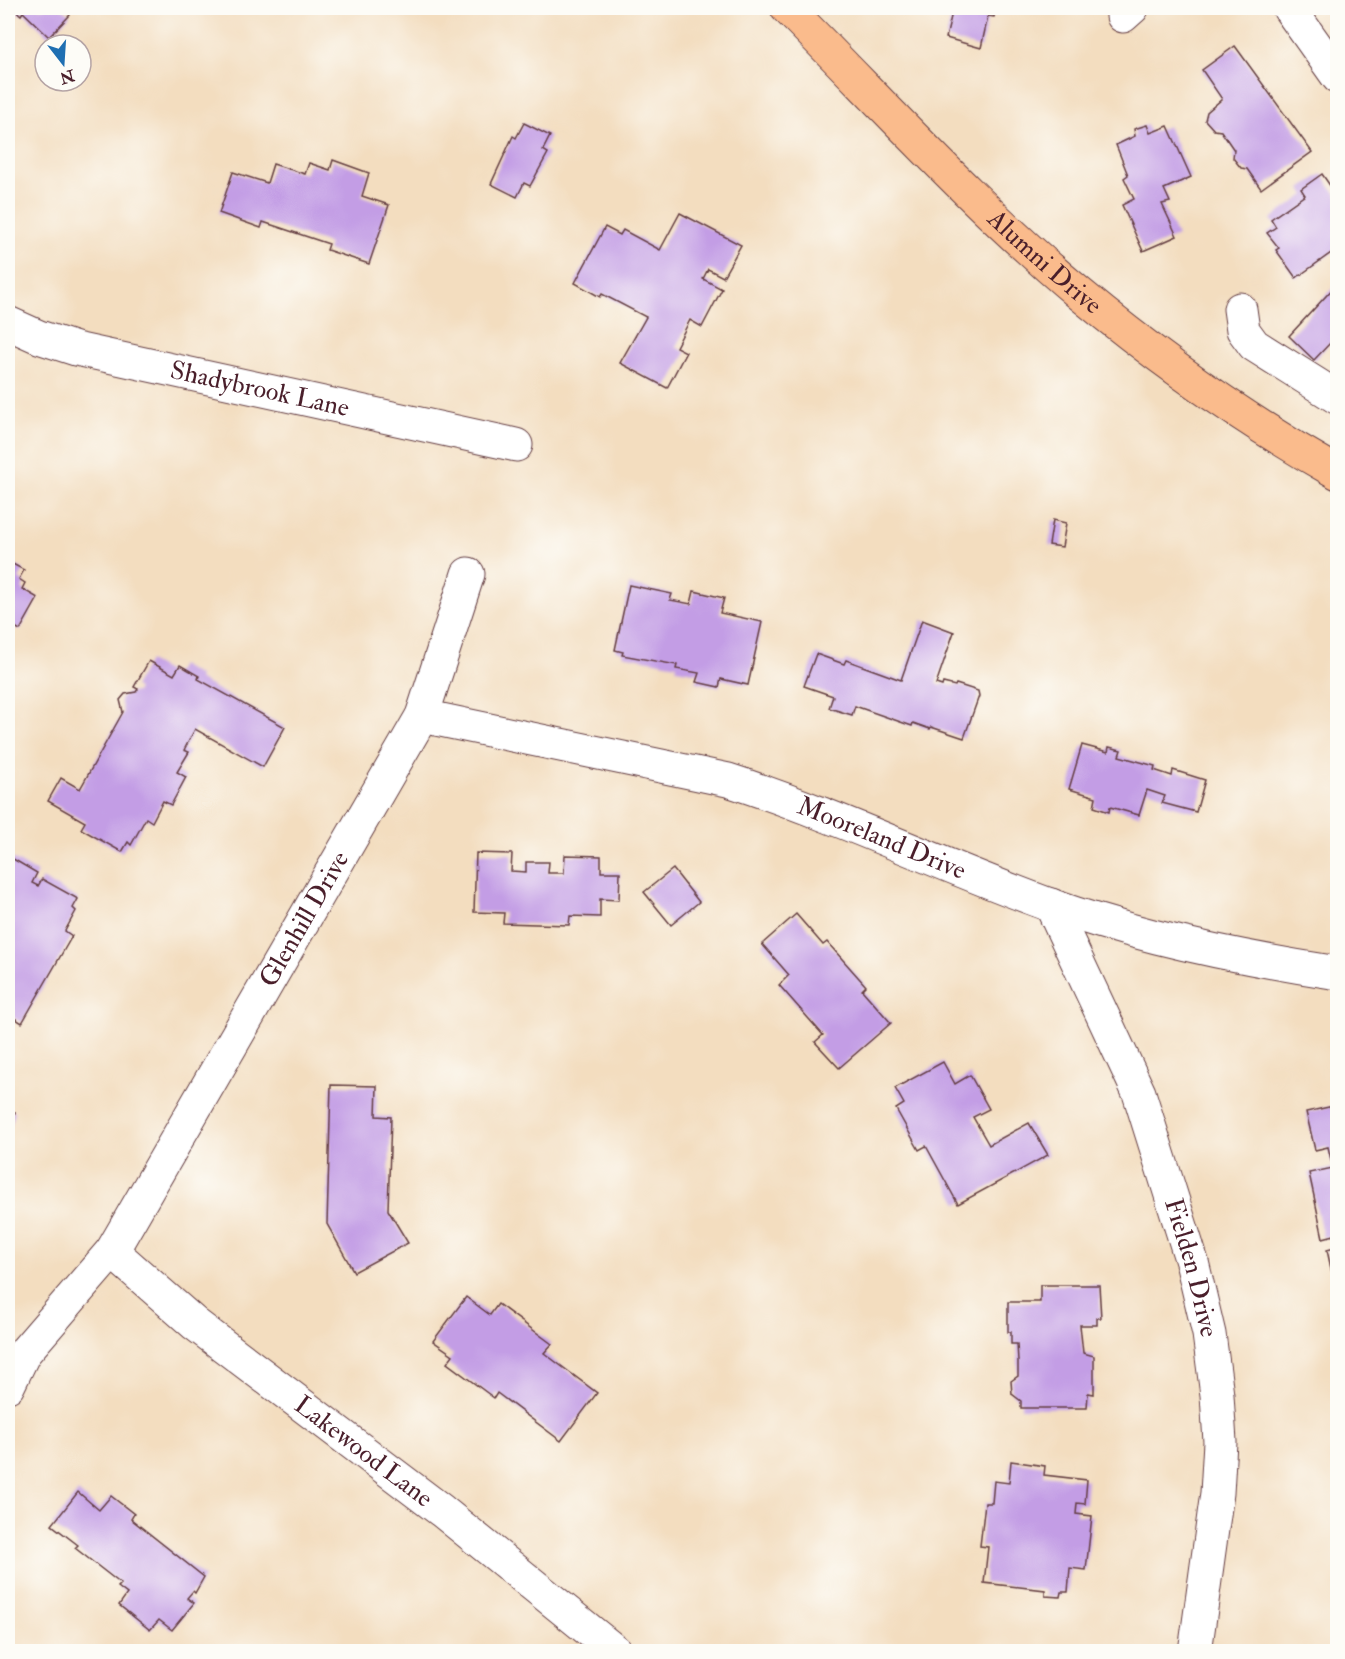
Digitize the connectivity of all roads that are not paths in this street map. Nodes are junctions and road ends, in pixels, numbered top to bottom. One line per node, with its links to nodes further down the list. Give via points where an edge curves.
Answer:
1 (788, 8): 8 (main road, Alumni Drive, via 956,177 1080,293 1201,387)
2 (1289, 8): 3 (street)
3 (1338, 77)
4 (1240, 309): 6 (street, via 1243,330 1254,345)
5 (8, 323): 7 (street, Shadybrook Lane, via 76,349)
6 (1338, 398)
7 (516, 445)
8 (1338, 473)
9 (468, 574): 10 (street, Glenhill Drive)
10 (422, 716): 11 (street, Mooreland Drive, via 728,780); 13 (street, Glenhill Drive)
11 (1051, 905): 12 (street, Mooreland Drive, via 1183,943); 16 (street, Fielden Drive, via 1139,1093 1192,1262 1209,1334 1220,1442 1217,1493)
12 (1338, 973)
13 (112, 1251): 14 (street, Glenhill Drive, via 24,1353); 15 (street, Lakewood Lane, via 195,1324 442,1511)
14 (8, 1386)
15 (616, 1652)
16 (1195, 1652)

